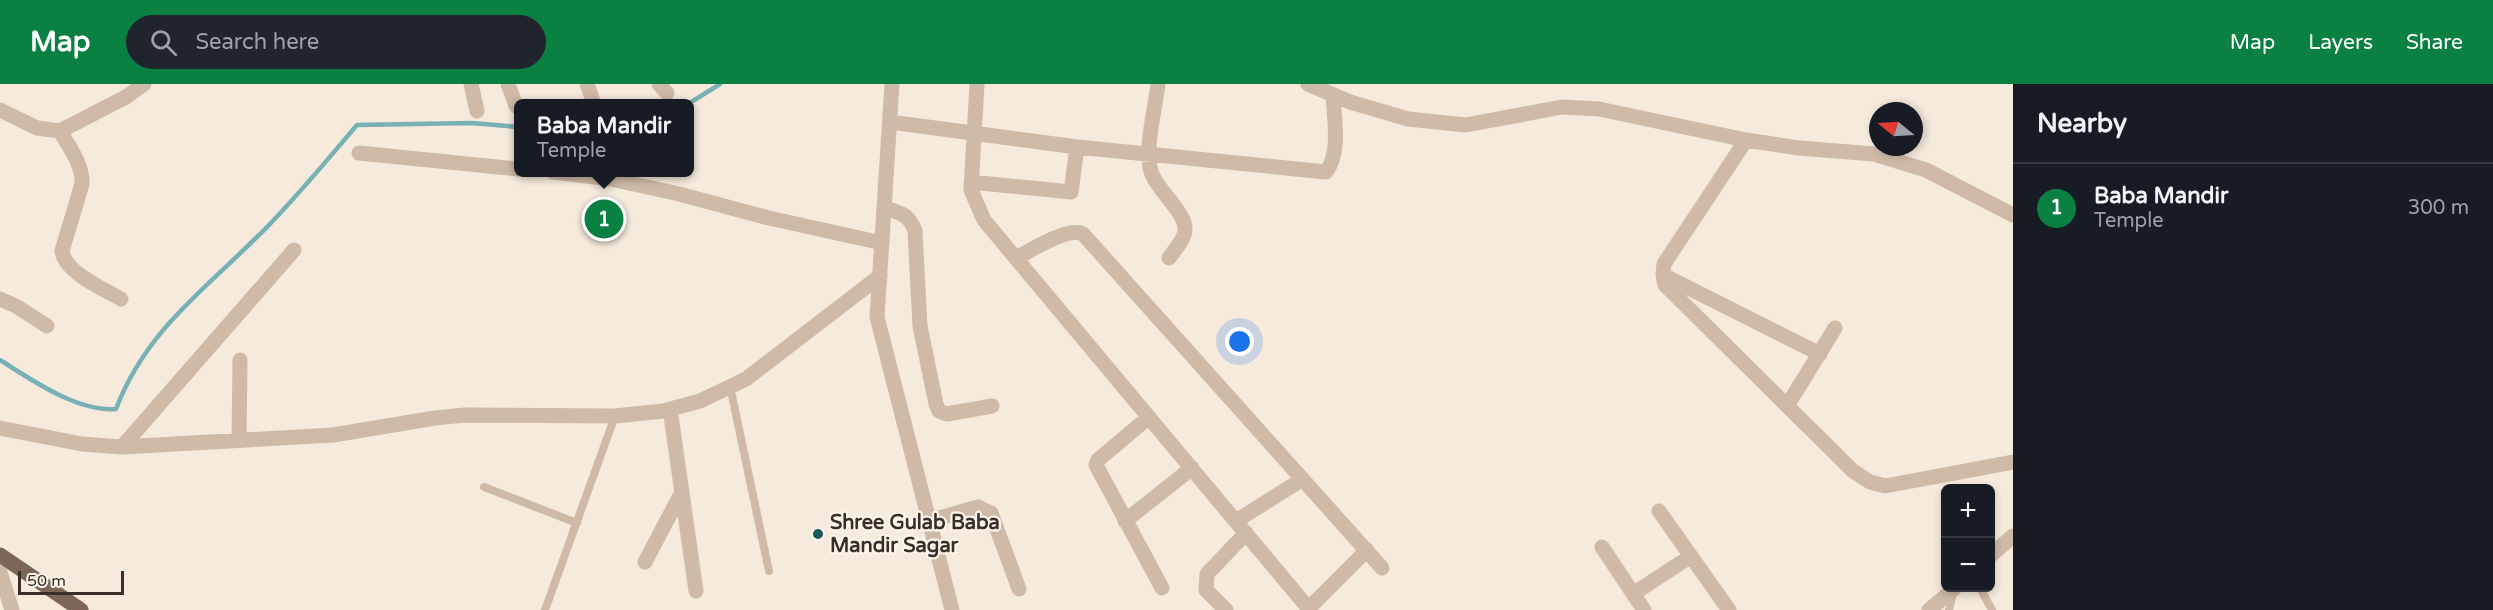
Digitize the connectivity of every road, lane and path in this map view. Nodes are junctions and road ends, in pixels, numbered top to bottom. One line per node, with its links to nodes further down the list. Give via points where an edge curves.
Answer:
1 (144, 84): 15 (street)
2 (471, 84): 13 (street)
3 (508, 84): 11 (street)
4 (587, 84): 10 (street)
5 (892, 84): 14 (street)
6 (977, 84): 16 (street)
7 (1158, 84): 20 (street)
8 (1308, 84): 9 (street)
9 (1333, 94): 17 (street, via 1408,119 1466,125 1562,106 1599,109); 20 (street, via 1334,154 1326,172)
10 (592, 99)
11 (514, 100)
12 (0, 110): 15 (street, via 38,128)
13 (477, 111)
14 (890, 122): 16 (street); 24 (street)
15 (60, 130): 32 (street, via 82,175 63,259 74,271)
16 (974, 133): 18 (street); 23 (street)
17 (1746, 140): 25 (street, via 1874,154 1926,170); 30 (street, via 1664,264)
18 (1077, 147): 20 (street); 23 (street, via 1071,192)
19 (359, 153): 21 (street)
20 (1149, 154): 29 (street, via 1152,178 1185,225 1185,234)
21 (514, 168)
22 (615, 177): 26 (street)
23 (971, 182): 28 (street, via 984,220)
24 (885, 208): 26 (street); 39 (street, via 906,214 915,231 920,326 939,411 947,414)
25 (2013, 215)
26 (882, 243): 31 (street)
27 (294, 250): 46 (street)
28 (1016, 258): 43 (street); 49 (street, via 1067,233 1083,234)
29 (1169, 258)
30 (1663, 274): 36 (street); 40 (street, via 1665,285)
31 (880, 276): 38 (street, via 746,379); 53 (street, via 877,317)
32 (121, 298)
33 (0, 299): 34 (street)
34 (47, 326)
35 (1835, 328): 36 (street)
36 (1820, 354): 40 (street)
37 (240, 360): 45 (street)
38 (730, 386): 41 (street, via 700,401); 65 (lane)
39 (992, 406)
40 (1787, 406): 47 (street, via 1853,471 1885,486)
41 (670, 409): 42 (street); 51 (street)
42 (615, 417): 45 (street, via 465,415 333,435); 55 (lane)
43 (1149, 417): 48 (street); 54 (street, via 1096,465)
44 (0, 428): 46 (street, via 82,444)
45 (239, 440): 46 (street)
46 (122, 447)
47 (2013, 462)
48 (1192, 468): 54 (street); 56 (street)
49 (1303, 479): 56 (street); 59 (street)
50 (484, 487): 55 (lane)
51 (682, 492): 63 (street); 69 (street)
52 (1659, 511): 62 (street)
53 (929, 521): 68 (street, via 978,507 991,513); 78 (street)
54 (1125, 521): 67 (street)
55 (577, 523): 77 (lane)
56 (1241, 527): 74 (street); 79 (street, via 1207,574 1205,584)
57 (2013, 536): 60 (street)
58 (1602, 547): 73 (street)
59 (1367, 550): 64 (street); 74 (street)
60 (1995, 552)
61 (0, 555): 76 (main road)
62 (1691, 556): 73 (street); 81 (street)
63 (645, 562)
64 (1382, 567)
65 (769, 571)
66 (0, 572): 75 (street)
67 (1162, 588)
68 (1019, 589)
69 (696, 591)
70 (1949, 592): 82 (street)
71 (1953, 592): 83 (lane)
72 (1982, 592): 84 (lane)
73 (1633, 594): 80 (street)
74 (1308, 609)
75 (12, 610)
76 (81, 610)
77 (545, 610)
78 (952, 610)
79 (1226, 610)
80 (1644, 610)
81 (1729, 610)
82 (1929, 610)
83 (1949, 610)
84 (1992, 610)

